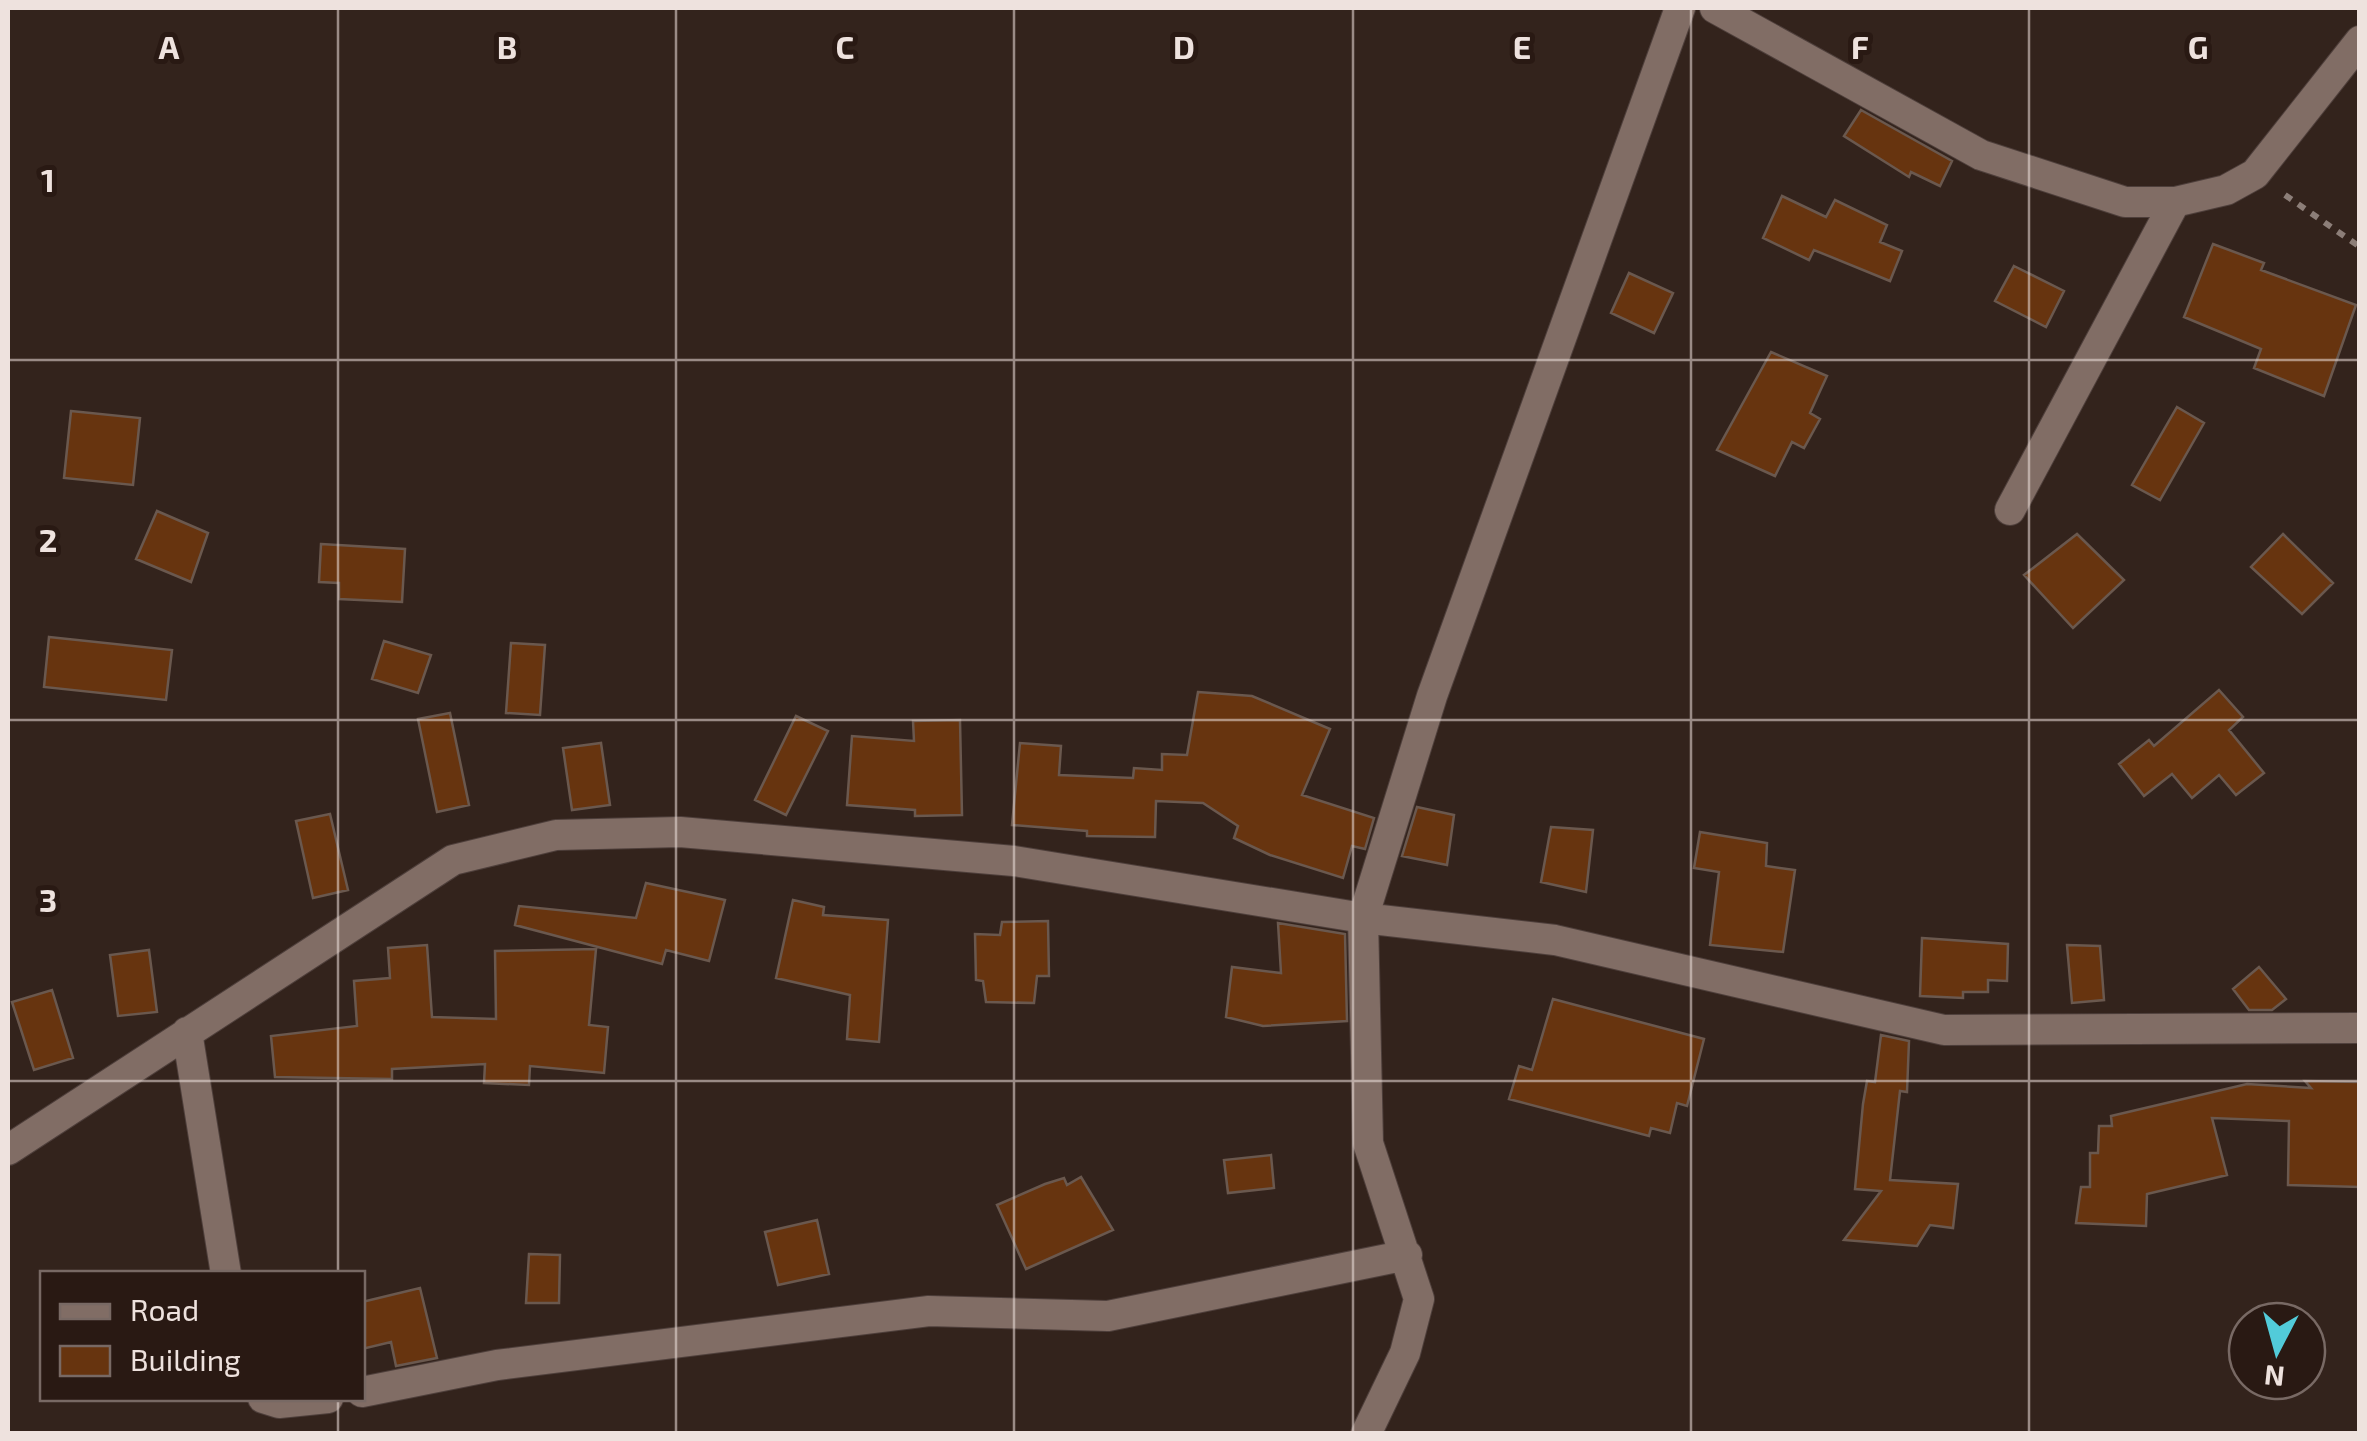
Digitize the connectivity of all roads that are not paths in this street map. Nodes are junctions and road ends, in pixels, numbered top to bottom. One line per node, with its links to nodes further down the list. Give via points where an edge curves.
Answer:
1 (1680, 8): 6 (street, via 1432,696)
2 (1715, 8): 4 (street, via 1981,155 2125,202)
3 (2360, 41): 4 (street, via 2255,174 2226,190)
4 (2175, 202): 5 (street)
5 (2010, 510)
6 (1362, 918): 7 (street, via 1554,940 1944,1030); 8 (street, via 1014,861 680,832 556,835 453,860); 10 (street, via 1368,1143)
7 (2360, 1028)
8 (186, 1032): 9 (street); 11 (street)
9 (8, 1150)
10 (1406, 1255): 12 (street, via 1108,1316 930,1311 497,1365); 15 (street, via 1419,1299 1415,1326)
11 (226, 1271)
12 (365, 1391)
13 (271, 1401): 14 (street)
14 (304, 1401)
15 (1366, 1434)

